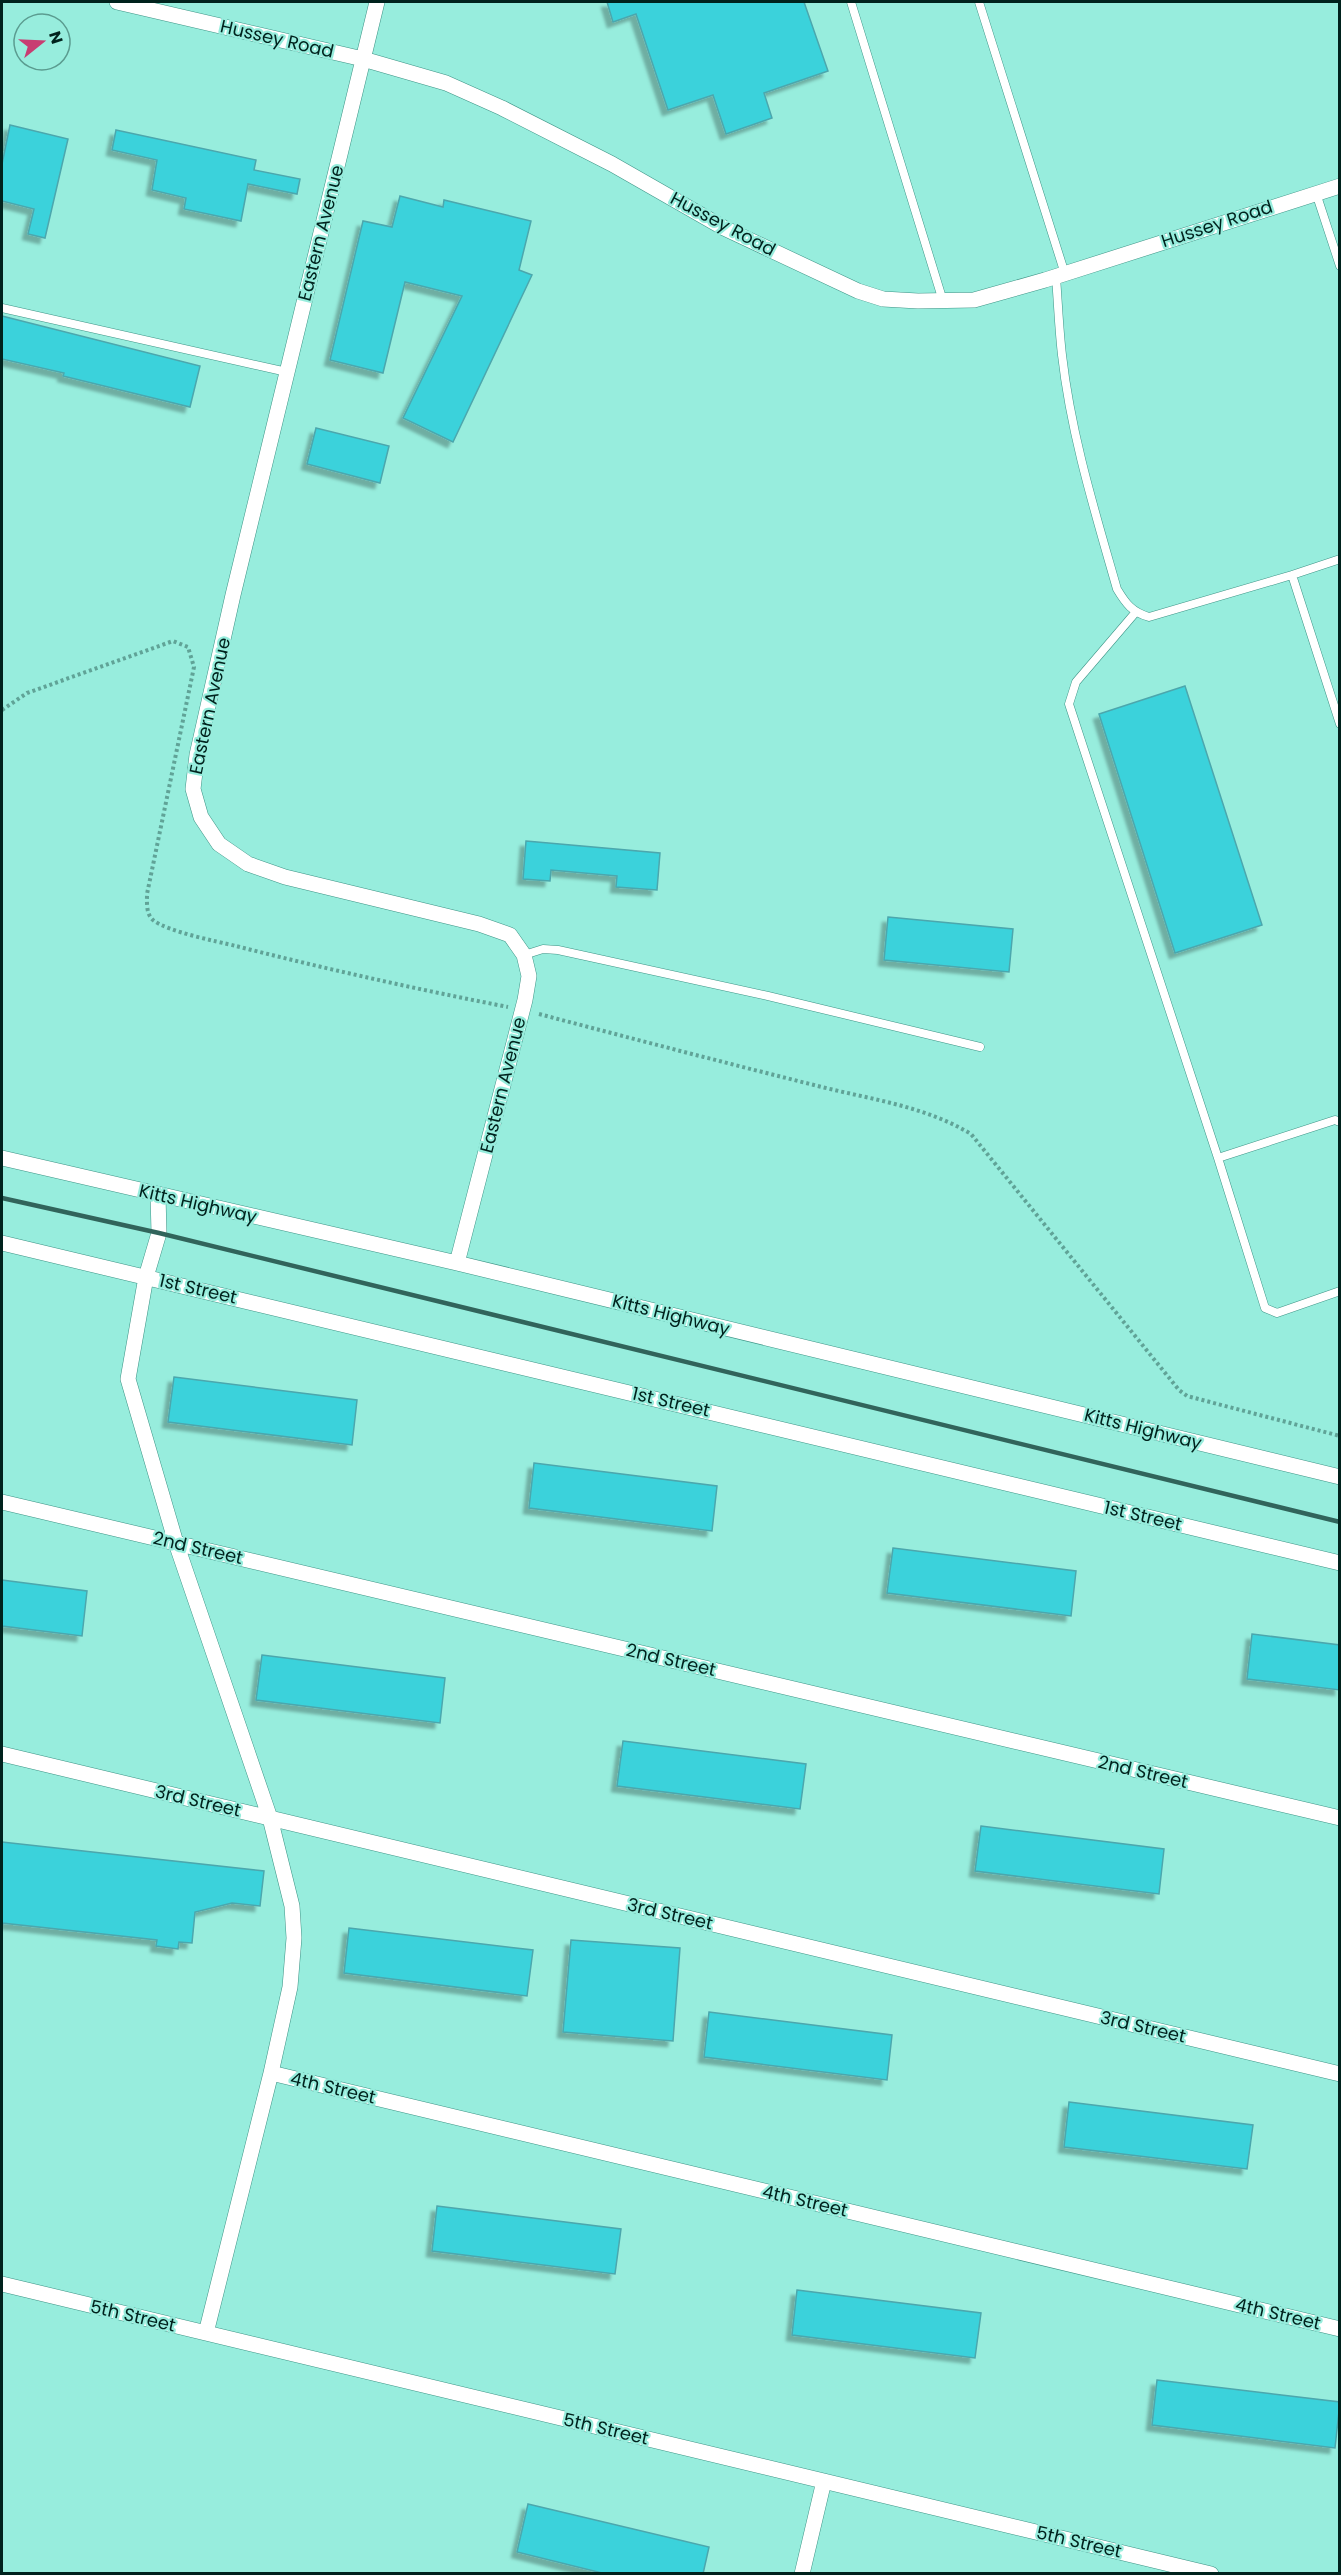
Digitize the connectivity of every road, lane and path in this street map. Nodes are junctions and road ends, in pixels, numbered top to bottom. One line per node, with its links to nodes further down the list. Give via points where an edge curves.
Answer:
1 (117, 2): 5 (street, Hussey Road)
2 (377, 2): 5 (street, Eastern Avenue)
3 (851, 2): 10 (lane)
4 (979, 2): 9 (lane)
5 (363, 59): 10 (street, Hussey Road, via 446,83 502,108 612,164 724,228 858,291 883,299); 12 (street, Eastern Avenue)
6 (1340, 186): 7 (street, Hussey Road)
7 (1316, 193): 8 (lane); 9 (street, Hussey Road)
8 (1340, 266)
9 (1060, 275): 10 (street, Hussey Road, via 974,300); 15 (lane, via 1062,356 1089,491 1117,589)
10 (943, 301)
11 (2, 308): 12 (lane)
12 (287, 372): 18 (street, Eastern Avenue, via 197,755 193,789 201,817 219,844 248,864 285,877 479,924 510,935)
13 (1340, 559): 14 (lane)
14 (1292, 575): 15 (lane, via 1163,615); 17 (lane)
15 (1135, 613): 23 (lane, via 1076,682 1069,704)
16 (2, 710): 19 (path, via 27,693 173,641 188,647 194,668 147,894 151,919 212,940 340,972)
17 (1340, 724)
18 (525, 955): 19 (street, Eastern Avenue, via 529,976); 20 (lane, via 543,948 558,950)
19 (522, 1009): 26 (street, Eastern Avenue); 29 (path, via 895,1104 954,1124 971,1134 1179,1390 1187,1396)
20 (980, 1047)
21 (1340, 1122): 23 (lane, via 1335,1120)
22 (2, 1158): 24 (street, Kitts Highway)
23 (1218, 1158): 28 (lane, via 1265,1308 1277,1313)
24 (158, 1195): 26 (street, Kitts Highway); 27 (street, via 159,1233)
25 (2, 1243): 27 (street, 1st Street)
26 (457, 1263): 30 (street, Kitts Highway)
27 (146, 1276): 32 (street, via 128,1379); 33 (street, 1st Street)
28 (1340, 1291)
29 (1340, 1436)
30 (1340, 1477)
31 (2, 1502): 32 (street, 2nd Street)
32 (176, 1543): 35 (street); 36 (street, 2nd Street)
33 (1340, 1563)
34 (2, 1754): 35 (street, 3rd Street)
35 (270, 1818): 37 (street, via 292,1906 294,1938 290,1987); 38 (street, 3rd Street)
36 (1340, 1818)
37 (271, 2073): 40 (street, 4th Street); 41 (street)
38 (1340, 2074)
39 (2, 2284): 41 (street, 5th Street)
40 (1340, 2329)
41 (206, 2333): 42 (street, 5th Street)
42 (824, 2481): 43 (street); 44 (street, 5th Street)
43 (802, 2574)
44 (1211, 2574)

